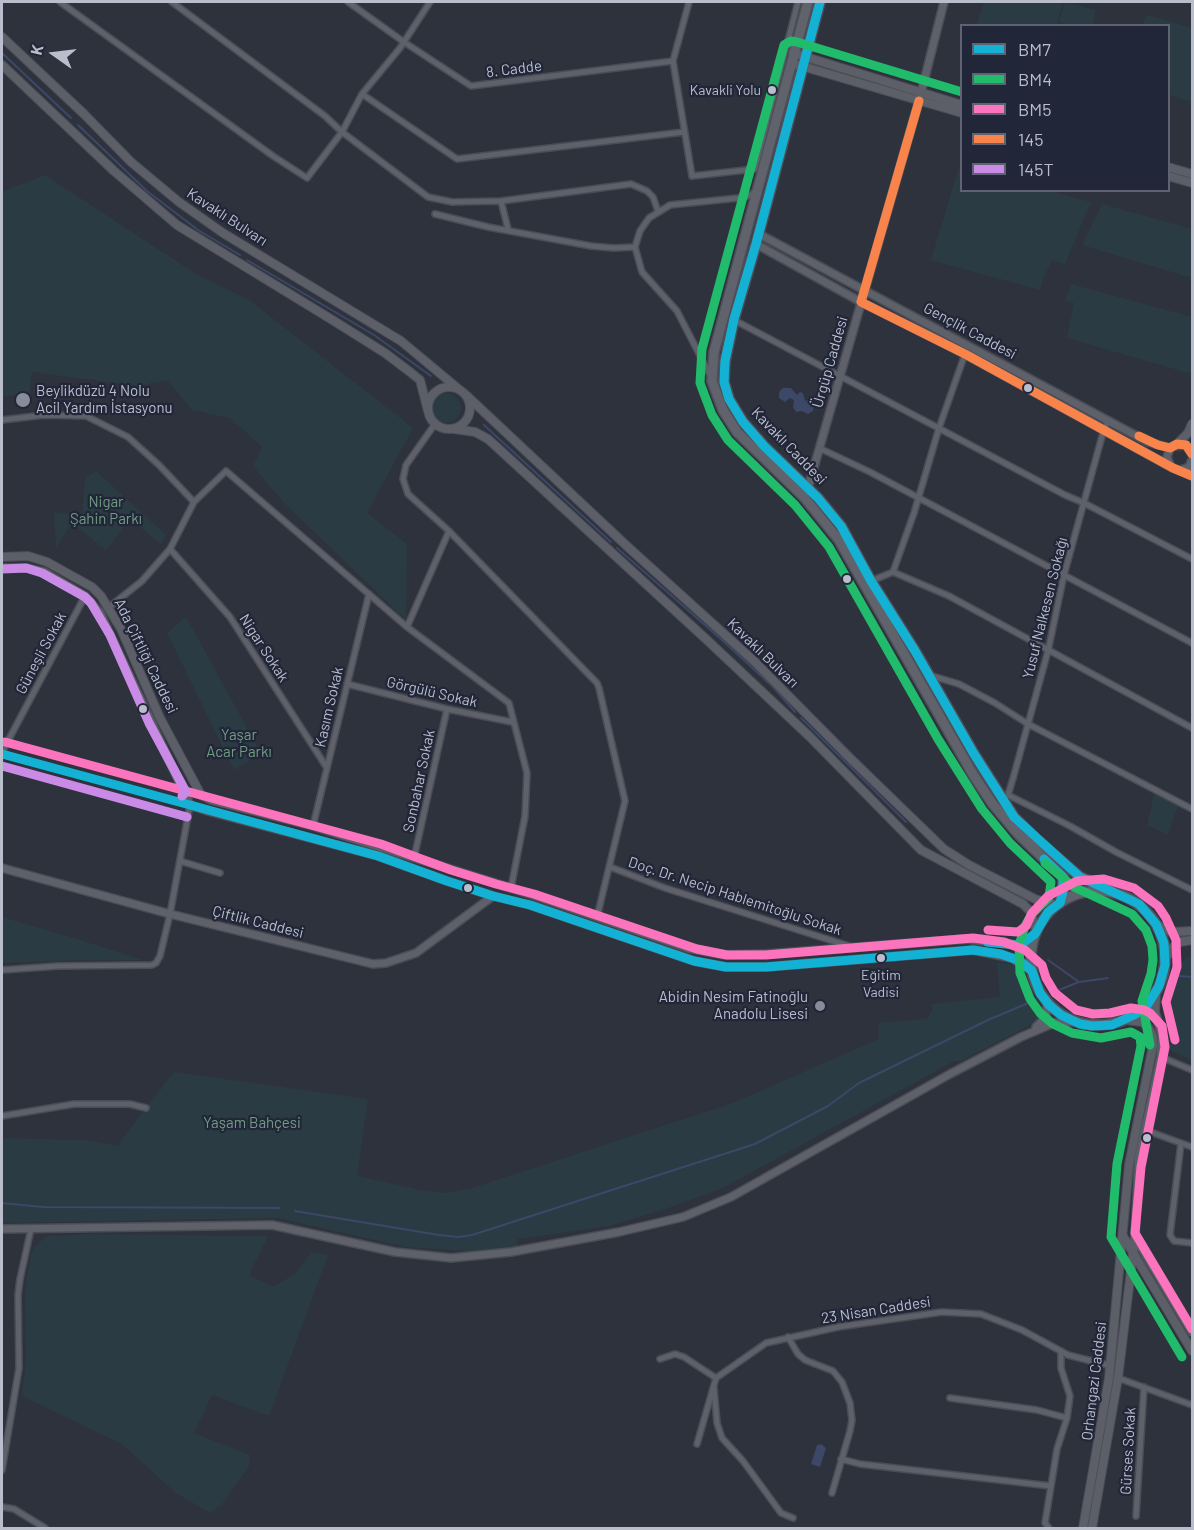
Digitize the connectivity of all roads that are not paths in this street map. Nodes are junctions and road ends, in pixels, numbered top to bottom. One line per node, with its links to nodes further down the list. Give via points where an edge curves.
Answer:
1 (60, 2): 21 (street, via 307,178)
2 (172, 2): 21 (street)
3 (348, 2): 11 (street, 8. Cadde)
4 (430, 2): 11 (street)
5 (689, 2): 14 (street)
6 (798, 2): 22 (street, via 755,169 692,176)
7 (808, 2): 13 (main road, Kavaklı Caddesi)
8 (820, 2): 12 (main road, Kavaklı Caddesi)
9 (944, 2): 18 (street, Ürgüp Caddesi)
10 (2, 37): 40 (main road, Kavaklı Bulvarı, via 178,202 222,233 401,341)
11 (404, 42): 14 (street, 8. Cadde, via 471,86); 17 (street)
12 (806, 56): 13 (main road); 16 (main road, Kavaklı Caddesi); 18 (main road)
13 (792, 58): 16 (main road); 27 (main road, Kavaklı Caddesi)
14 (674, 61): 22 (street)
15 (2, 65): 41 (main road, via 177,225 355,334 420,380)
16 (804, 67): 18 (main road); 32 (main road, Kavaklı Caddesi)
17 (362, 94): 21 (street); 22 (street, via 457,159)
18 (920, 97): 19 (main road); 20 (main road); 34 (street, Ürgüp Caddesi)
19 (960, 105)
20 (960, 112)
21 (342, 132): 28 (street, via 428,196 452,202)
22 (684, 132)
23 (1170, 168): 24 (main road)
24 (1192, 174)
25 (1170, 177): 26 (main road)
26 (1192, 183)
27 (759, 189): 29 (street, via 738,198 670,205); 39 (main road, Kavaklı Caddesi, via 714,352)
28 (501, 201): 29 (street, via 632,184 653,197); 31 (street)
29 (658, 211): 33 (street, via 640,231)
30 (435, 214): 31 (street)
31 (508, 229): 33 (street, via 591,246)
32 (758, 239): 34 (street, Gençlik Caddesi); 35 (street, Gençlik Caddesi); 36 (main road, Kavaklı Caddesi)
33 (635, 247): 39 (street, via 642,272 677,311)
34 (864, 291): 35 (street, Ürgüp Caddesi); 43 (street, Gençlik Caddesi)
35 (861, 302): 37 (street, Gençlik Caddesi); 38 (street, Ürgüp Caddesi)
36 (734, 319): 38 (street); 56 (main road, Kavaklı Caddesi, via 725,361 724,382 729,399 743,423)
37 (965, 354): 46 (street); 48 (street, Gençlik Caddesi)
38 (840, 376): 46 (street); 50 (street, Ürgüp Caddesi)
39 (712, 381): 98 (main road, Kavaklı Caddesi, via 737,432 804,497 839,540 992,803 1063,877 1064,889)
40 (464, 393): 41 (main road, via 448,387 436,391); 47 (main road, via 469,415); 98 (main road, Kavaklı Bulvarı, via 754,661 944,849 1035,899)
41 (428, 411): 44 (main road)
42 (2, 420): 58 (street, via 86,416 128,437)
43 (1109, 420): 48 (street, Yusuf Nalkesen Sokağı); 49 (street, Gençlik Caddesi, via 1148,442)
44 (435, 424): 47 (main road, Kavaklı Bulvarı); 60 (street, via 406,465 403,479 408,494)
45 (1192, 424): 49 (main road)
46 (939, 428): 57 (street); 59 (street)
47 (454, 429): 103 (main road, Kavaklı Bulvarı, via 475,432 488,439 809,736 921,850 1023,904 1030,911)
48 (1104, 429): 53 (street, Gençlik Caddesi); 59 (street, Yusuf Nalkesen Sokağı)
49 (1174, 446): 51 (street, Gençlik Caddesi, via 1186,445); 53 (street, via 1167,456)
50 (819, 448): 56 (street, Ürgüp Caddesi); 57 (street)
51 (1192, 454)
52 (1192, 460): 54 (street, via 1189,467)
53 (1170, 465): 54 (street, Gençlik Caddesi)
54 (1181, 470): 55 (street)
55 (1192, 476)
56 (808, 488): 67 (main road, Kavaklı Caddesi, via 841,526)
57 (918, 498): 65 (street); 66 (street)
58 (194, 502): 61 (street); 68 (street, via 226,471)
59 (1084, 503): 63 (street); 66 (street, Yusuf Nalkesen Sokağı)
60 (448, 531): 72 (street); 90 (street, via 599,688 625,801)
61 (170, 549): 70 (street, via 142,581); 82 (street, Nigar Sokak, via 230,617)
62 (2, 557): 70 (main road, Ada Çiftliği Caddesi, via 28,556 47,561 92,587)
63 (1192, 559)
64 (2, 568): 69 (main road, Ada Çiftliği Caddesi, via 44,572)
65 (892, 572): 67 (street); 74 (street, via 949,596)
66 (1064, 575): 73 (street); 74 (street, Yusuf Nalkesen Sokağı)
67 (871, 581): 75 (main road, Kavaklı Caddesi)
68 (369, 594): 72 (street); 76 (street, Kasım Sokak)
69 (85, 596): 71 (main road, Ada Çiftliği Caddesi); 81 (street, Güneşli Sokak)
70 (108, 608): 71 (main road); 83 (main road, Ada Çiftliği Caddesi)
71 (100, 613): 85 (main road, Ada Çiftliği Caddesi)
72 (408, 627): 78 (street, via 509,703)
73 (1192, 643)
74 (1048, 651): 79 (street, Yusuf Nalkesen Sokağı); 80 (street)
75 (929, 675): 79 (street, via 958,684); 84 (main road, Kavaklı Caddesi, via 974,754)
76 (347, 684): 77 (street, Görgülü Sokak); 82 (street, Kasım Sokak)
77 (447, 709): 78 (street, Görgülü Sokak); 88 (street, Sonbahar Sokak)
78 (513, 722): 93 (street, via 527,773 525,816)
79 (1028, 724): 84 (street, Yusuf Nalkesen Sokağı); 86 (street)
80 (1192, 728)
81 (2, 753): 85 (street)
82 (327, 768): 87 (street, Kasım Sokak)
83 (201, 795): 85 (street); 87 (main road)
84 (1006, 798): 94 (street, via 1070,826); 95 (main road, Kavaklı Caddesi, via 1014,817 1036,839 1080,877)
85 (190, 805): 89 (street); 96 (main road, via 378,856)
86 (1192, 810)
87 (313, 826): 88 (main road)
88 (414, 858): 93 (main road)
89 (180, 861): 92 (street); 99 (street)
90 (610, 867): 100 (street); 105 (street, Doç. Dr. Necip Hablemitoğlu Sokak)
91 (2, 868): 99 (street, Çiftlik Caddesi)
92 (220, 873)
93 (511, 888): 97 (main road); 100 (main road)
94 (1192, 890)
95 (1114, 892): 98 (main road, via 1080,893); 101 (main road, via 1139,904)
96 (494, 896): 97 (main road); 99 (street, Çiftlik Caddesi, via 416,953 380,963 365,963)
97 (508, 899): 108 (main road, via 694,961 726,967 972,950 1012,958)
98 (1058, 904): 103 (main road)
99 (170, 914): 107 (street, via 160,956 152,965)
100 (597, 917): 105 (main road, via 688,948 725,955)
101 (1156, 924): 102 (main road, via 1172,932); 106 (main road)
102 (1192, 930)
103 (1035, 932): 105 (main road, via 1017,945 967,939); 108 (main road, via 1030,957)
104 (1192, 939): 106 (main road, via 1172,948)
105 (853, 947)
106 (1166, 960): 109 (main road)
107 (2, 970)
108 (1032, 971): 110 (main road)
109 (1156, 993): 111 (main road); 114 (main road, Orhangazi Caddesi)
110 (1047, 1003): 112 (main road); 113 (street, via 1044,1020)
111 (1126, 1020): 112 (main road, via 1101,1026); 123 (main road, Orhangazi Caddesi, via 1145,1024 1153,1037 1129,1165)
112 (1074, 1022): 113 (street, via 1054,1023)
113 (1022, 1037): 122 (street, via 731,1197 683,1216 619,1232 511,1252 451,1258 394,1252 272,1225)
114 (1161, 1057): 115 (street); 118 (main road, Orhangazi Caddesi)
115 (1192, 1070)
116 (146, 1108): 117 (street, via 130,1104 74,1104)
117 (2, 1116)
118 (1145, 1130): 119 (street); 124 (main road, Orhangazi Caddesi, via 1139,1157)
119 (1181, 1143): 120 (street); 125 (street, via 1170,1235 1174,1241)
120 (1192, 1147)
121 (2, 1229): 122 (street)
122 (31, 1229): 143 (street, via 19,1287 19,1368)
123 (1123, 1236): 124 (main road); 126 (main road); 134 (main road, Orhangazi Caddesi)
124 (1135, 1237): 126 (main road, Orhangazi Caddesi); 129 (main road)
125 (1192, 1243)
126 (1133, 1251): 127 (main road); 128 (main road, Orhangazi Caddesi)
127 (1150, 1282): 128 (main road, via 1137,1275); 132 (main road)
128 (1129, 1283): 135 (main road, Orhangazi Caddesi)
129 (1192, 1332)
130 (789, 1337): 131 (street, 23 Nisan Caddesi, via 838,1326 952,1312 981,1314); 136 (street, 23 Nisan Caddesi, via 766,1343); 142 (street, via 805,1360 832,1371 842,1382 852,1420)
131 (1061, 1351): 134 (street, 23 Nisan Caddesi); 140 (street, via 1061,1368 1070,1396)
132 (1192, 1351)
133 (660, 1359): 136 (street, via 675,1354 684,1357)
134 (1111, 1366): 151 (main road, Orhangazi Caddesi)
135 (1118, 1378): 137 (street); 152 (main road, Orhangazi Caddesi)
136 (715, 1381): 141 (street); 148 (street, via 717,1423 722,1438 781,1513)
137 (1144, 1387): 139 (street); 147 (street, Gürses Sokak)
138 (950, 1398): 140 (street)
139 (1192, 1404)
140 (1067, 1418): 144 (street)
141 (697, 1444)
142 (841, 1459): 144 (street); 145 (street)
143 (2, 1470)
144 (1051, 1486): 150 (street, via 1045,1523)
145 (832, 1493)
146 (2, 1507): 149 (street, via 14,1509)
147 (1136, 1516)
148 (793, 1518)
149 (45, 1528)
150 (1049, 1528)
151 (1083, 1528)
152 (1092, 1528)

